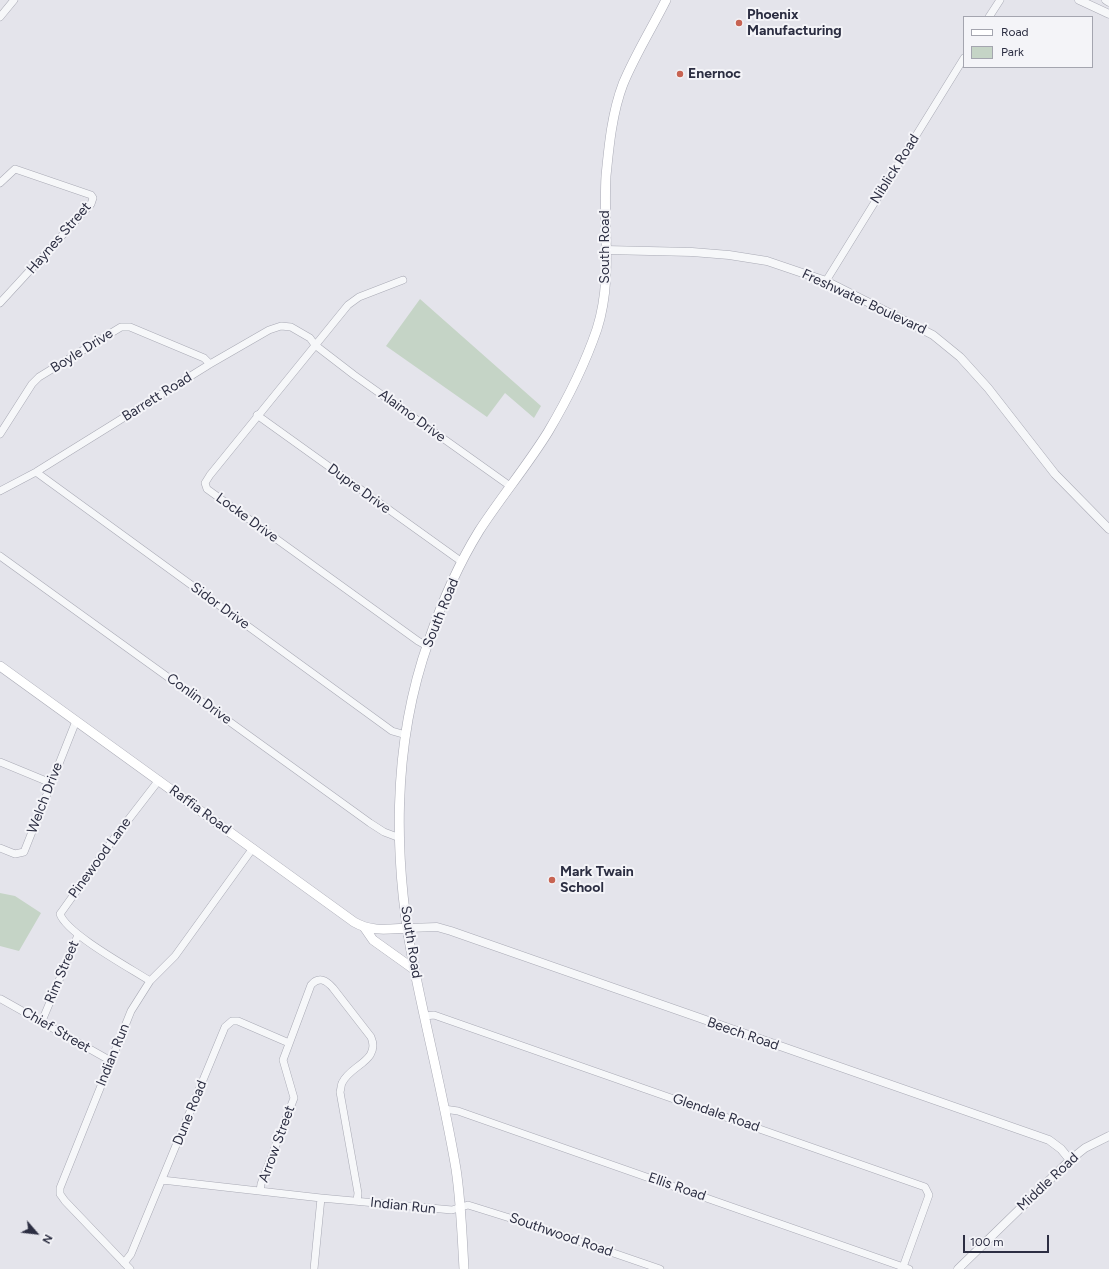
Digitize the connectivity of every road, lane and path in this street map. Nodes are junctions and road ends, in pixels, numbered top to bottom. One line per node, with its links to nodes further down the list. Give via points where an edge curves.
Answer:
1 (14, 0): 9 (street)
2 (666, 0): 12 (main road, South Road, via 624,82 613,119 606,176)
3 (1000, 0): 8 (street)
4 (1079, 0): 7 (street)
5 (1106, 0): 6 (street)
6 (1109, 2)
7 (1109, 14)
8 (990, 16)
9 (0, 18)
10 (963, 60): 14 (street, Niblick Road)
11 (0, 182): 15 (street, Haynes Street, via 15,169 91,195 93,198 91,204)
12 (606, 250): 14 (street, Freshwater Boulevard, via 729,255 768,261); 21 (main road, South Road, via 604,297 601,317 593,339 579,373 547,432)
13 (403, 280): 16 (street, Locke Drive, via 359,297 337,316)
14 (826, 281): 23 (street, Freshwater Boulevard, via 933,335 960,357 988,388 1055,474)
15 (0, 303)
16 (315, 345): 17 (street, Barrett Road, via 310,338 291,327 281,326 269,330); 18 (street, Locke Drive); 21 (street, Alaimo Drive)
17 (210, 364): 19 (street, Boyle Drive, via 204,358 130,327 121,327 39,377); 20 (street, Barrett Road)
18 (257, 415): 25 (street, Dupre Drive); 26 (street, Locke Drive, via 210,474 206,483 207,489)
19 (0, 434)
20 (36, 472): 22 (street, Barrett Road); 29 (street, Sidor Drive, via 392,731)
21 (510, 486): 25 (main road, South Road)
22 (0, 491)
23 (1109, 529)
24 (0, 556): 33 (street, Conlin Drive, via 370,823)
25 (462, 562): 26 (main road, South Road)
26 (427, 646): 29 (main road, South Road)
27 (0, 666): 28 (main road, Raffia Road)
28 (76, 721): 31 (main road, Raffia Road); 32 (street, Welch Drive)
29 (406, 736): 33 (main road, South Road, via 399,803)
30 (0, 762): 32 (street)
31 (159, 780): 35 (main road, Raffia Road); 38 (street, Pinewood Lane, via 114,837 60,914 63,922)
32 (51, 783): 34 (street, Welch Drive, via 24,852 20,855)
33 (400, 838): 37 (main road, South Road)
34 (0, 848)
35 (252, 848): 36 (main road, Raffia Road); 40 (street, Indian Run, via 175,956)
36 (364, 928): 37 (main road, Raffia Road); 39 (main road, via 373,940)
37 (408, 928): 39 (main road, South Road); 48 (street, Beech Road, via 436,927 1049,1140)
38 (78, 935): 40 (street, Rim Street); 43 (street, Rim Street)
39 (415, 970): 42 (main road, South Road)
40 (150, 981): 45 (street, Indian Run, via 131,1011)
41 (1, 999): 43 (street, Chief Street)
42 (425, 1016): 46 (main road, South Road); 55 (street, Glendale Road, via 434,1015 470,1027 925,1187 929,1195)
43 (42, 1022): 45 (street, Chief Street)
44 (289, 1043): 49 (street, Dune Road, via 238,1021 232,1021 225,1027); 50 (street, Arrow Street, via 283,1060 294,1098); 52 (street, Arrow Street, via 310,985 321,979 328,982 371,1037 374,1044 373,1052 347,1076 340,1092 358,1193)
45 (111, 1061): 54 (street, Indian Run, via 60,1188 60,1194)
46 (444, 1109): 53 (main road, South Road); 55 (street, Ellis Road, via 458,1111)
47 (1109, 1136): 48 (street, Middle Road, via 1085,1148)
48 (1070, 1160): 60 (street, Middle Road)
49 (162, 1180): 50 (street, Arrow Street); 54 (street, Dune Road, via 131,1254)
50 (260, 1191): 51 (street, Indian Run)
51 (321, 1198): 52 (street, Indian Run); 57 (street)
52 (357, 1201): 53 (street, Indian Run, via 452,1210)
53 (461, 1208): 58 (main road, South Road); 59 (street, Southwood Road, via 468,1205 512,1218)
54 (124, 1263): 56 (street, Indian Run)
55 (906, 1268)
56 (130, 1269)
57 (314, 1269)
58 (464, 1269)
59 (660, 1269)
60 (958, 1269)

